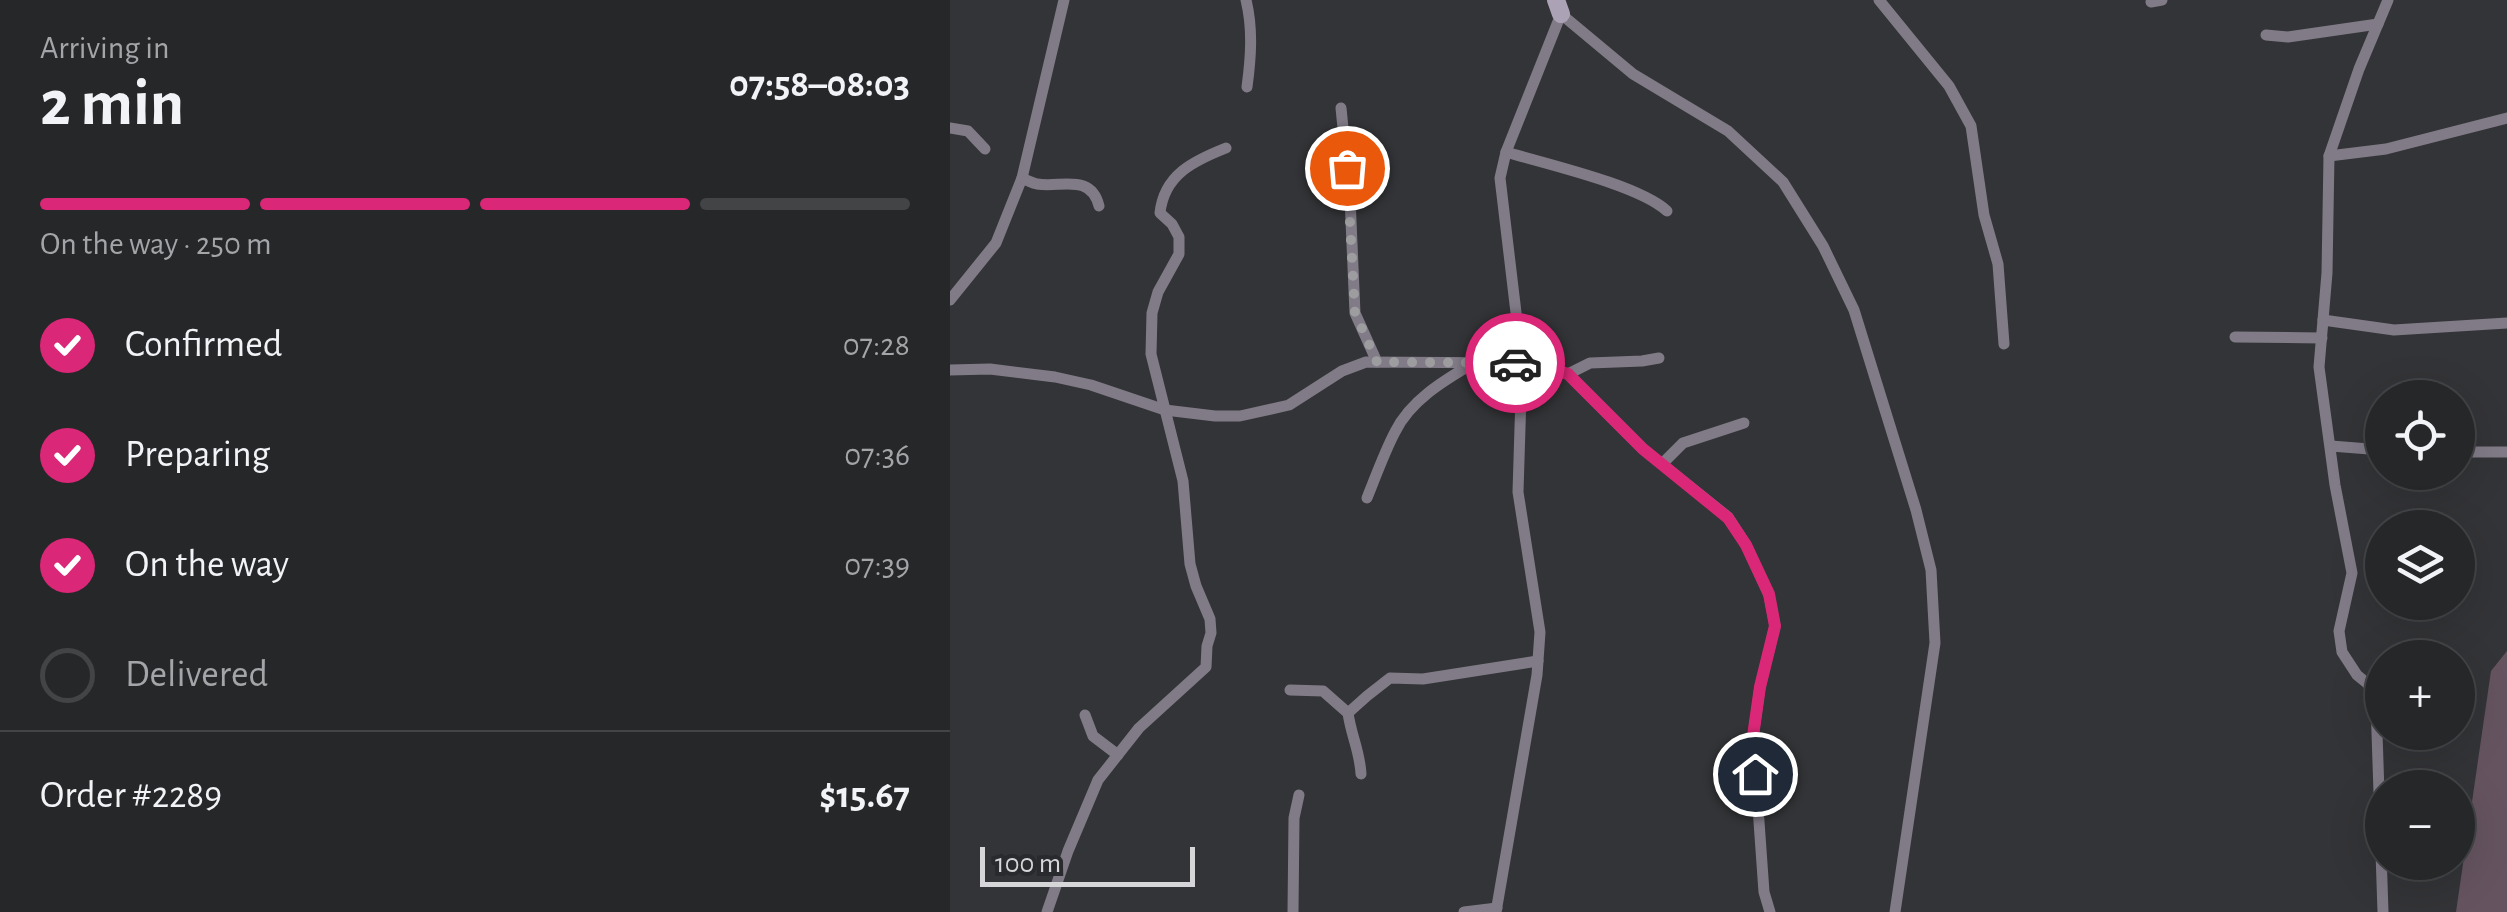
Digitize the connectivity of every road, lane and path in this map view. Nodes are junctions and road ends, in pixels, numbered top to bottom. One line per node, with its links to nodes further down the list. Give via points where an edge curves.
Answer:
1 (1064, 0): 16 (street)
2 (1246, 0): 8 (street)
3 (1878, 0): 24 (street, via 1949,86 1971,126 1998,264)
4 (2388, 0): 6 (street)
5 (1558, 7): 14 (street); 51 (street, via 1632,74 1728,132 1783,182 1854,310 1916,510 1934,610 1935,644)
6 (2378, 24): 7 (street); 15 (street)
7 (2266, 35)
8 (1247, 86)
9 (1341, 108): 27 (street, via 1355,313)
10 (2507, 118): 15 (street)
11 (950, 128): 13 (street, via 968,131)
12 (1226, 148): 31 (street, via 1197,159 1162,197 1160,213 1180,237 1180,254 1152,313 1151,354)
13 (986, 150)
14 (1506, 152): 18 (street, via 1606,182); 28 (street, via 1500,178)
15 (2329, 156): 20 (street)
16 (1022, 178): 17 (street, via 1088,188); 19 (street, via 996,243)
17 (1099, 206)
18 (1667, 211)
19 (950, 300)
20 (2323, 320): 21 (street, via 2394,330); 23 (street)
21 (2507, 323)
22 (2235, 336): 23 (street)
23 (2322, 338): 33 (street)
24 (2004, 344)
25 (1659, 358): 30 (street, via 1590,362)
26 (1475, 361): 27 (street); 28 (street); 38 (street, via 1440,382 1396,428)
27 (1377, 362): 31 (street, via 1342,371 1288,405 1240,416)
28 (1522, 363): 30 (street); 39 (street, via 1518,492 1540,632)
29 (950, 370): 31 (street, via 1055,377)
30 (1568, 374): 37 (street)
31 (1165, 410): 43 (street, via 1182,481 1190,564 1211,634 1206,667)
32 (1744, 423): 37 (street, via 1683,443)
33 (2331, 446): 34 (street); 52 (street, via 2352,573 2339,631 2342,652 2376,702)
34 (2365, 449)
35 (2475, 452): 36 (street)
36 (2507, 452)
37 (1662, 464): 50 (street, via 1728,518 1769,594 1775,626 1753,736)
38 (1367, 498)
39 (1538, 660): 42 (street, via 1423,680 1390,678); 46 (street)
40 (1290, 690): 42 (street, via 1324,691)
41 (1085, 714): 43 (street, via 1093,736)
42 (1348, 714): 44 (street)
43 (1118, 754): 47 (street, via 1098,780)
44 (1361, 774)
45 (1298, 796): 48 (street)
46 (1496, 910): 49 (street)
47 (1047, 912)
48 (1293, 912)
49 (1464, 912)
50 (1770, 912)
51 (1896, 912)
52 (2383, 912)

